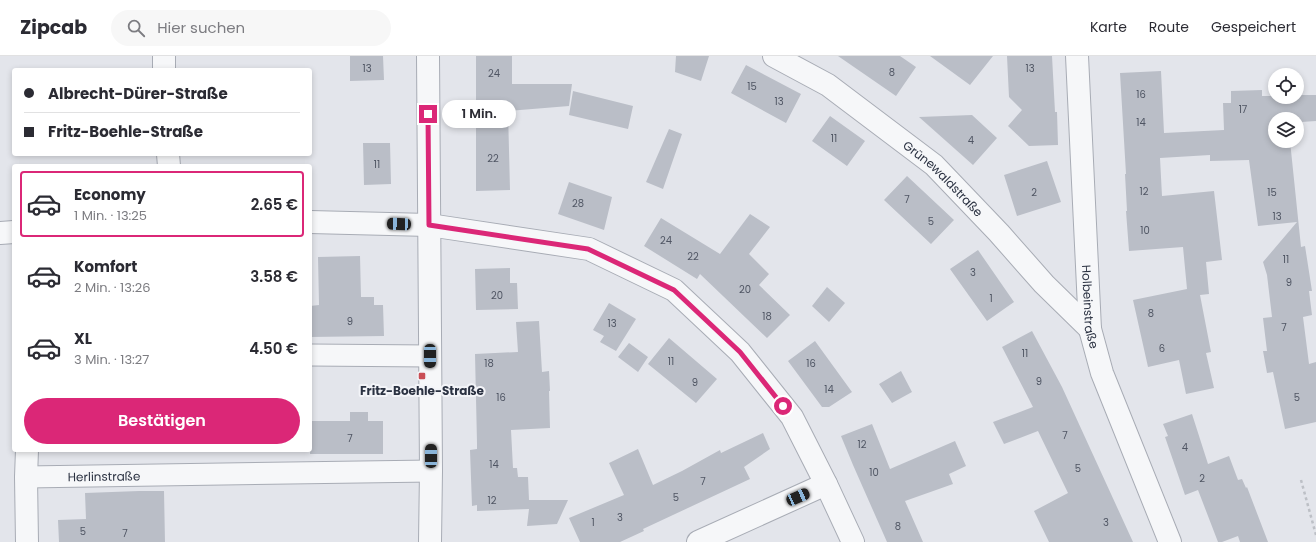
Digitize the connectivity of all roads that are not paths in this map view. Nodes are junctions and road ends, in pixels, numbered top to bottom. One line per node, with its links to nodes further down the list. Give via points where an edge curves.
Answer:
1 (164, 56): 5 (street)
2 (428, 56): 7 (street)
3 (774, 56): 10 (street, Grünewaldstraße, via 828,85 934,165 1044,284)
4 (1077, 56): 10 (street, Holbeinstraße)
5 (164, 68)
6 (312, 222): 7 (street)
7 (429, 225): 12 (street); 16 (street, via 588,249 674,290 740,352 792,417)
8 (12, 232): 9 (street)
9 (0, 233)
10 (1090, 329): 21 (street, Holbeinstraße, via 1102,373)
11 (312, 354): 12 (street)
12 (430, 356): 14 (street)
13 (27, 452): 15 (street)
14 (431, 471): 15 (street, Herlinstraße); 18 (street)
15 (26, 477): 17 (street)
16 (826, 484): 19 (street); 20 (street)
17 (27, 542)
18 (430, 542)
19 (698, 542)
20 (853, 542)
21 (1170, 542)

